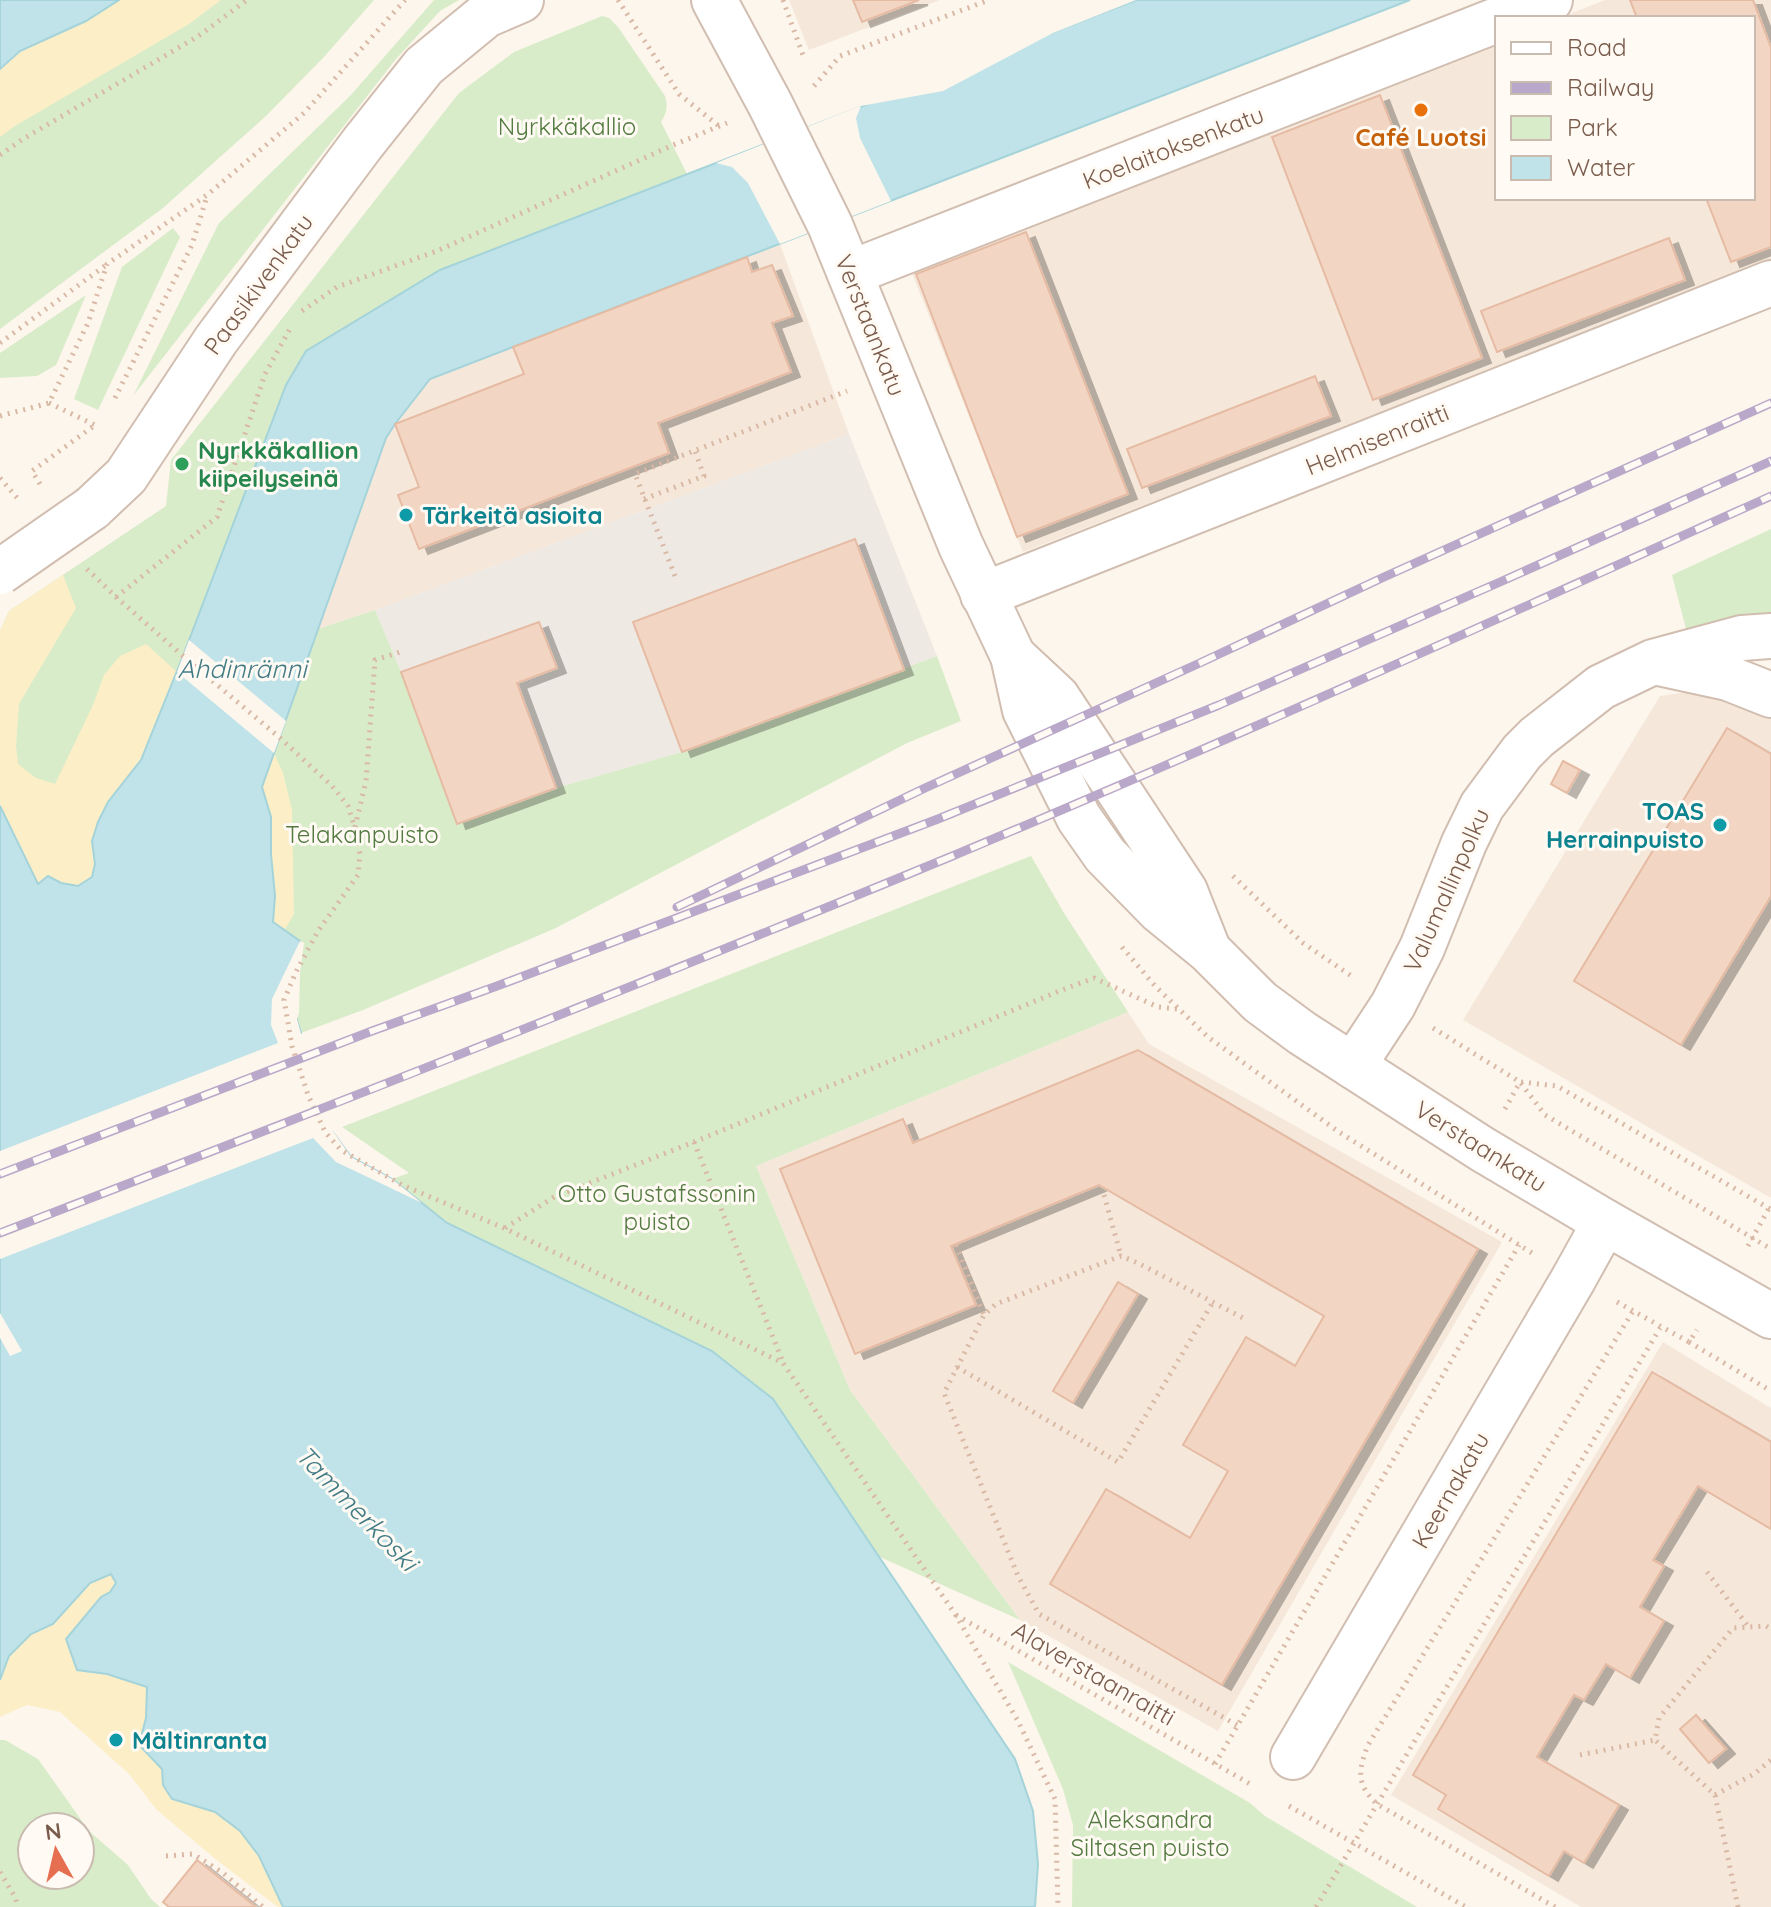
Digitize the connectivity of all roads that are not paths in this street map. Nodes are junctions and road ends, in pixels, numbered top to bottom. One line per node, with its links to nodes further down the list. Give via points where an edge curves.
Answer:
1 (521, 0): 8 (street, Paasikivenkatu, bridge, via 486,15 424,66 216,340 126,476 92,508)
2 (714, 0): 6 (street, Verstaankatu)
3 (1550, 0): 4 (street)
4 (1508, 16)
5 (1495, 21): 6 (street, Koelaitoksenkatu)
6 (850, 273): 9 (street, Verstaankatu)
7 (1771, 283): 9 (street, Helmisenraitti)
8 (0, 572)
9 (983, 595): 13 (street, Verstaankatu, via 1013,656 1057,697 1185,891 1209,951 1260,1002)
10 (1771, 636): 11 (street, Valumallinpolku, via 1742,638)
11 (1653, 662): 12 (street, via 1728,678); 13 (street, Valumallinpolku, via 1580,702 1537,737 1501,780 1474,822 1393,1005)
12 (1771, 695)
13 (1353, 1066): 14 (street, Verstaankatu)
14 (1605, 1222): 15 (street, Verstaankatu); 16 (street, Keernakatu)
15 (1771, 1316)
16 (1293, 1757)

